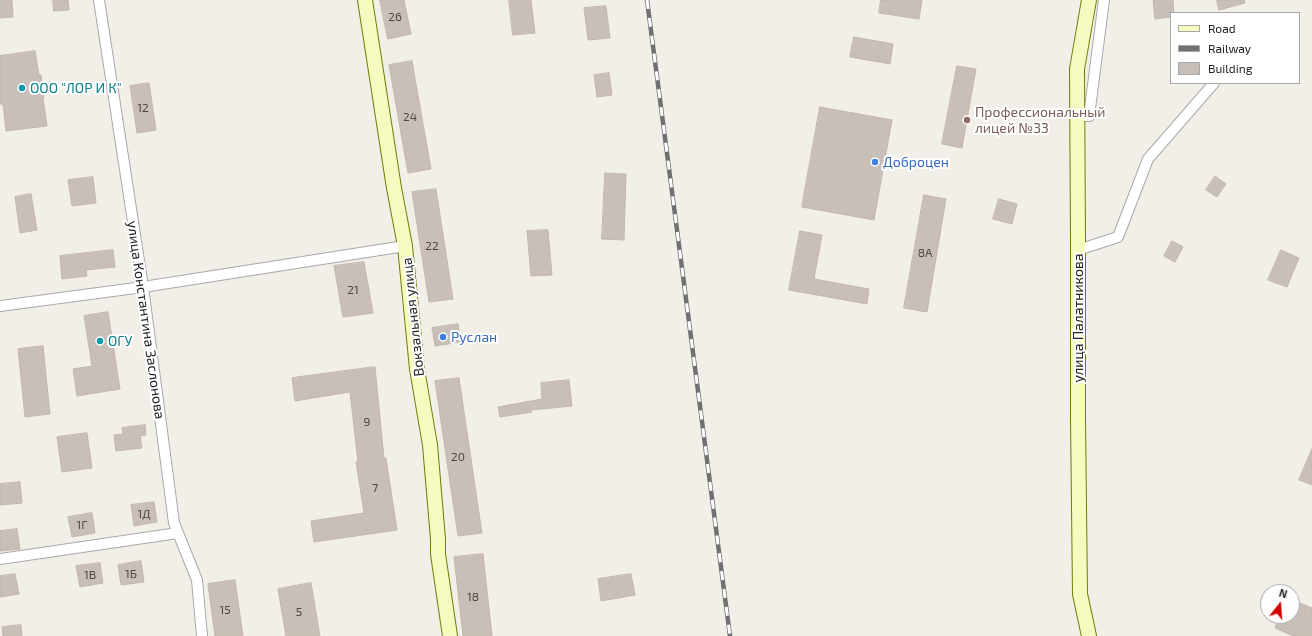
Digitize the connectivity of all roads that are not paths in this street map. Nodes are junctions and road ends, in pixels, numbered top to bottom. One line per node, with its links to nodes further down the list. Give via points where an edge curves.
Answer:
1 (99, 0): 9 (street, улица Константина Заслонова)
2 (365, 0): 7 (main road, Вокзальная улица)
3 (1088, 0): 6 (main road, улица Палатникова, via 1076,69)
4 (1104, 0): 6 (street, via 1089,116)
5 (1213, 84): 8 (street, via 1148,159 1118,236)
6 (1077, 116): 8 (main road, улица Палатникова)
7 (405, 246): 9 (street); 14 (main road, Вокзальная улица, via 417,369 430,445 438,554)
8 (1078, 250): 15 (main road, улица Палатникова, via 1080,594)
9 (143, 287): 10 (street); 11 (street, улица Константина Заслонова, via 174,523)
10 (0, 306)
11 (178, 533): 12 (street); 13 (street, улица Константина Заслонова, via 197,580)
12 (0, 559)
13 (202, 636)
14 (450, 636)
15 (1089, 636)

